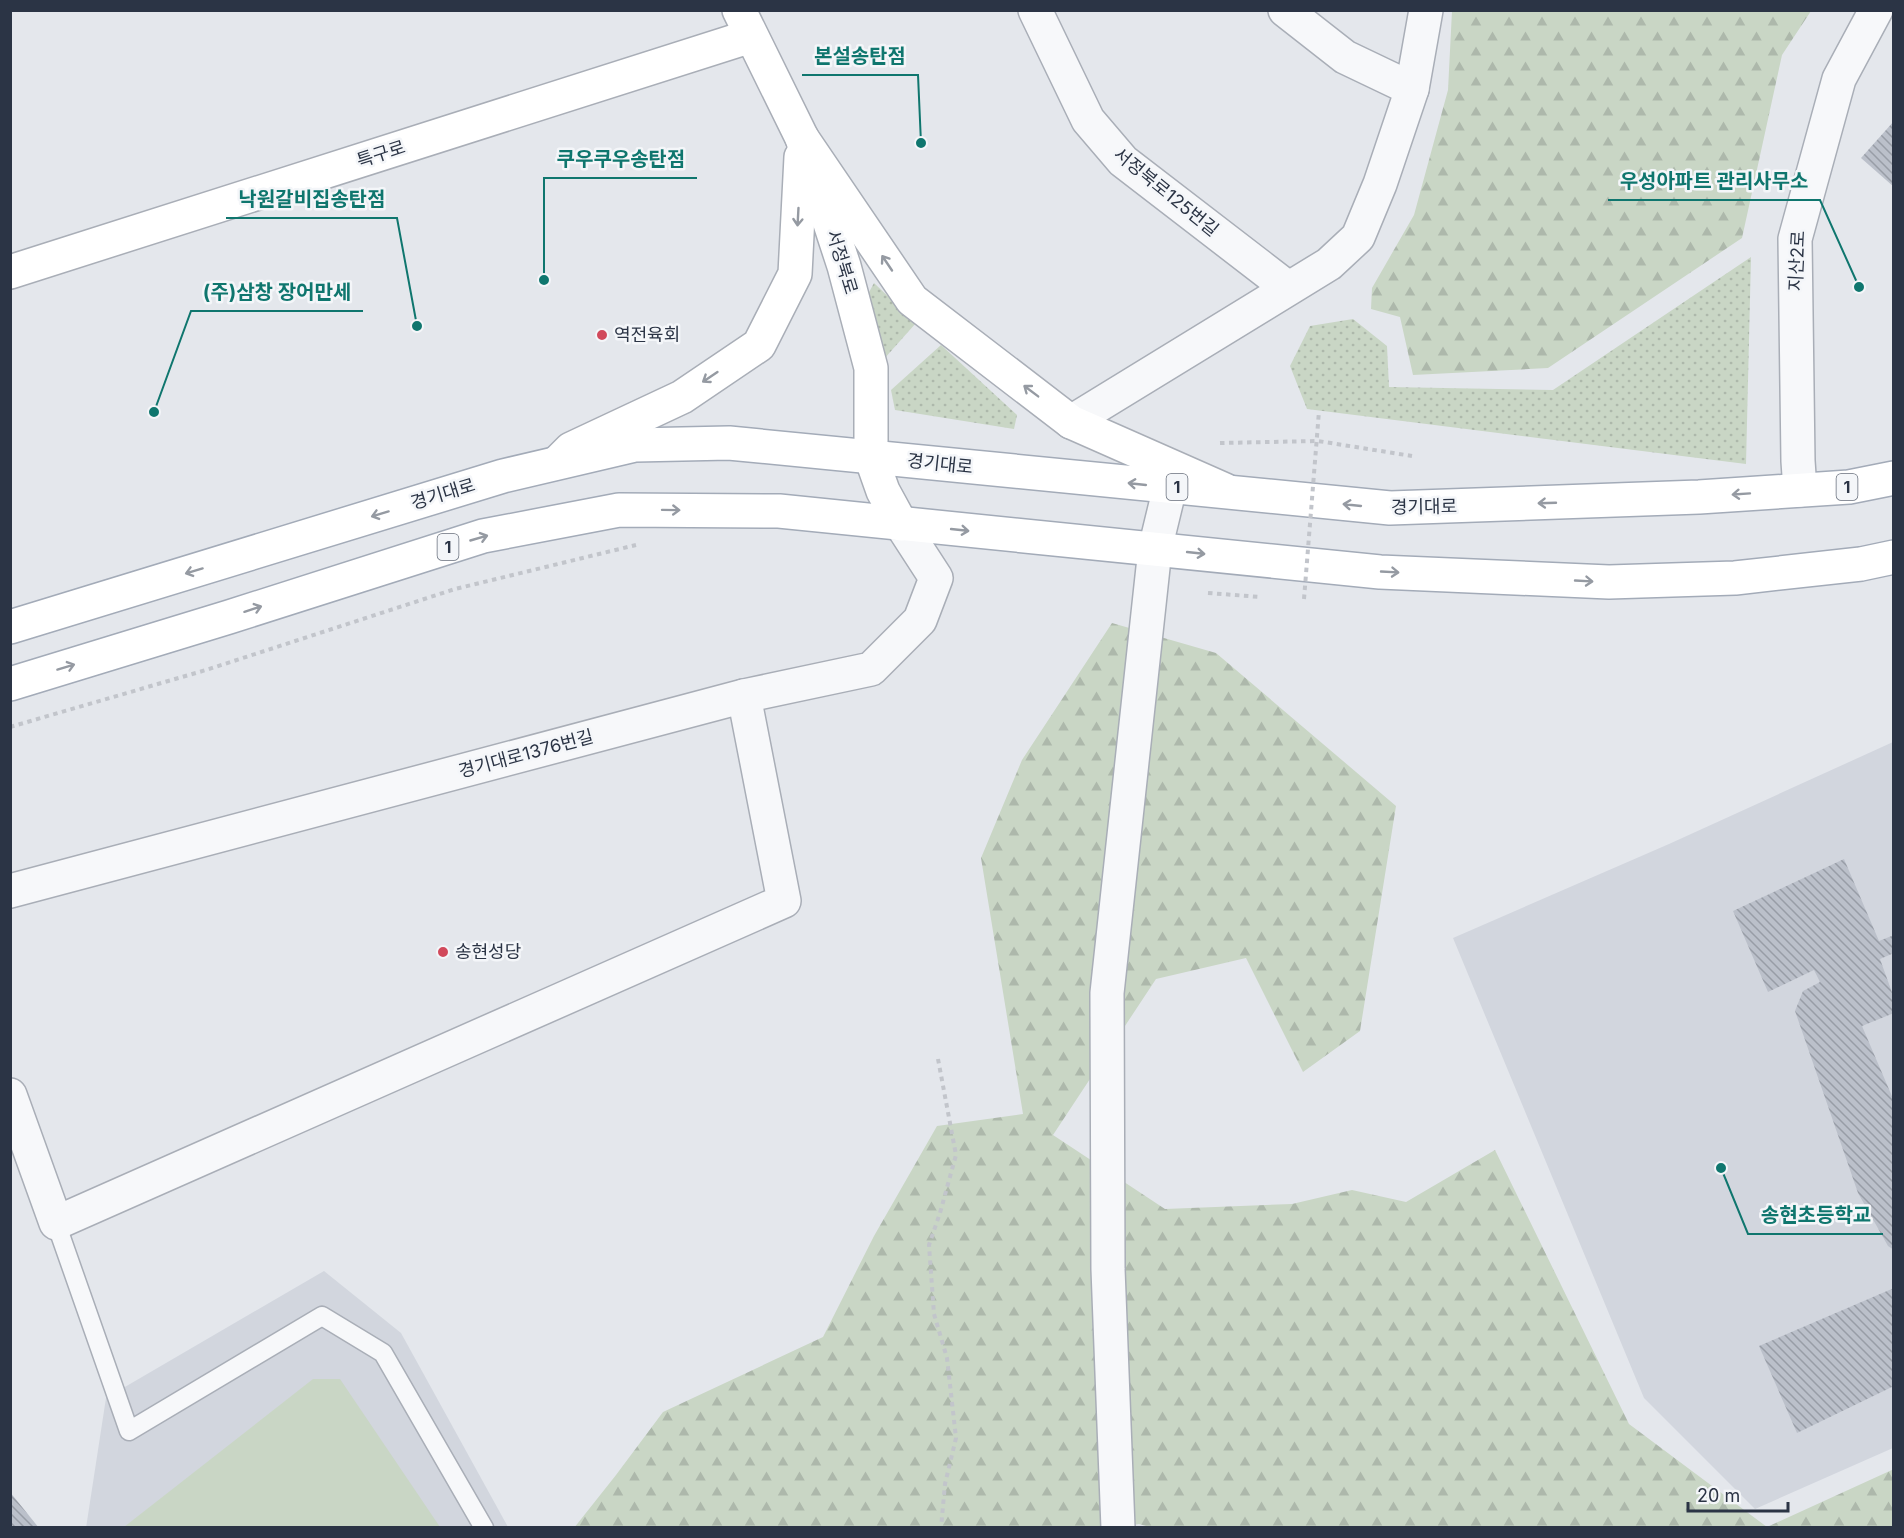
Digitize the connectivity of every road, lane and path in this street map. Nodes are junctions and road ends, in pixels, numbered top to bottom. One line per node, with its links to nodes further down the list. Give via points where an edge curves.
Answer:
1 (1035, 10): 9 (street, 서정북로125번길, via 1088,120 1123,161)
2 (1285, 10): 6 (street, via 1345,57)
3 (1426, 10): 6 (street)
4 (1875, 10): 19 (street, 지산2로, via 1839,79 1795,239)
5 (745, 23): 7 (main road, 서정북로); 8 (main road, 특구로)
6 (1412, 89): 9 (street, via 1358,237 1329,264)
7 (802, 138): 11 (main road, one-way to 7, via 912,300); 15 (main road, 서정북로, via 844,266 871,368); 16 (main road, one-way to 16, via 795,274 759,345 682,397 571,449)
8 (10, 272)
9 (1288, 288): 11 (street)
10 (1319, 411): 12 (path, bridge)
11 (1071, 422): 20 (main road)
12 (1318, 441): 13 (path); 14 (path); 24 (path, bridge)
13 (1220, 442)
14 (1412, 456)
15 (871, 457): 16 (main road, 경기대로 / 1, via 729,443 635,445); 18 (main road, 경기대로 / 1, one-way to 15); 21 (main road, 서정북로, via 883,491)
16 (558, 463): 25 (main road, 경기대로 / 1, one-way to 25, via 503,476)
17 (1893, 478): 19 (main road, 경기대로 / 1, via 1849,487)
18 (1170, 487): 20 (main road, 경기대로 / 1); 22 (street)
19 (1800, 490): 20 (main road, 경기대로 / 1, one-way to 20, via 1390,508)
20 (1232, 493)
21 (902, 524): 22 (main road, 1, one-way to 22); 26 (main road, 1, one-way to 21, via 483,536 618,510 779,511); 27 (street, 경기대로1376번길, via 936,578 920,620 871,669)
22 (1155, 549): 23 (main road, 1, one-way to 23, via 1380,572 1610,582 1736,578); 34 (street, via 1107,993 1108,1269)
23 (1893, 557)
24 (1304, 599)
25 (10, 627)
26 (10, 684)
27 (744, 696): 28 (street, 경기대로1376번길); 31 (street, via 784,901)
28 (10, 891)
29 (938, 1059): 33 (path, via 956,1155 929,1245 934,1314 947,1358 956,1438 945,1484)
30 (10, 1095): 31 (street)
31 (56, 1223): 32 (lane, via 129,1431 322,1316 383,1353)
32 (484, 1527)
33 (941, 1527)
34 (1118, 1527)

